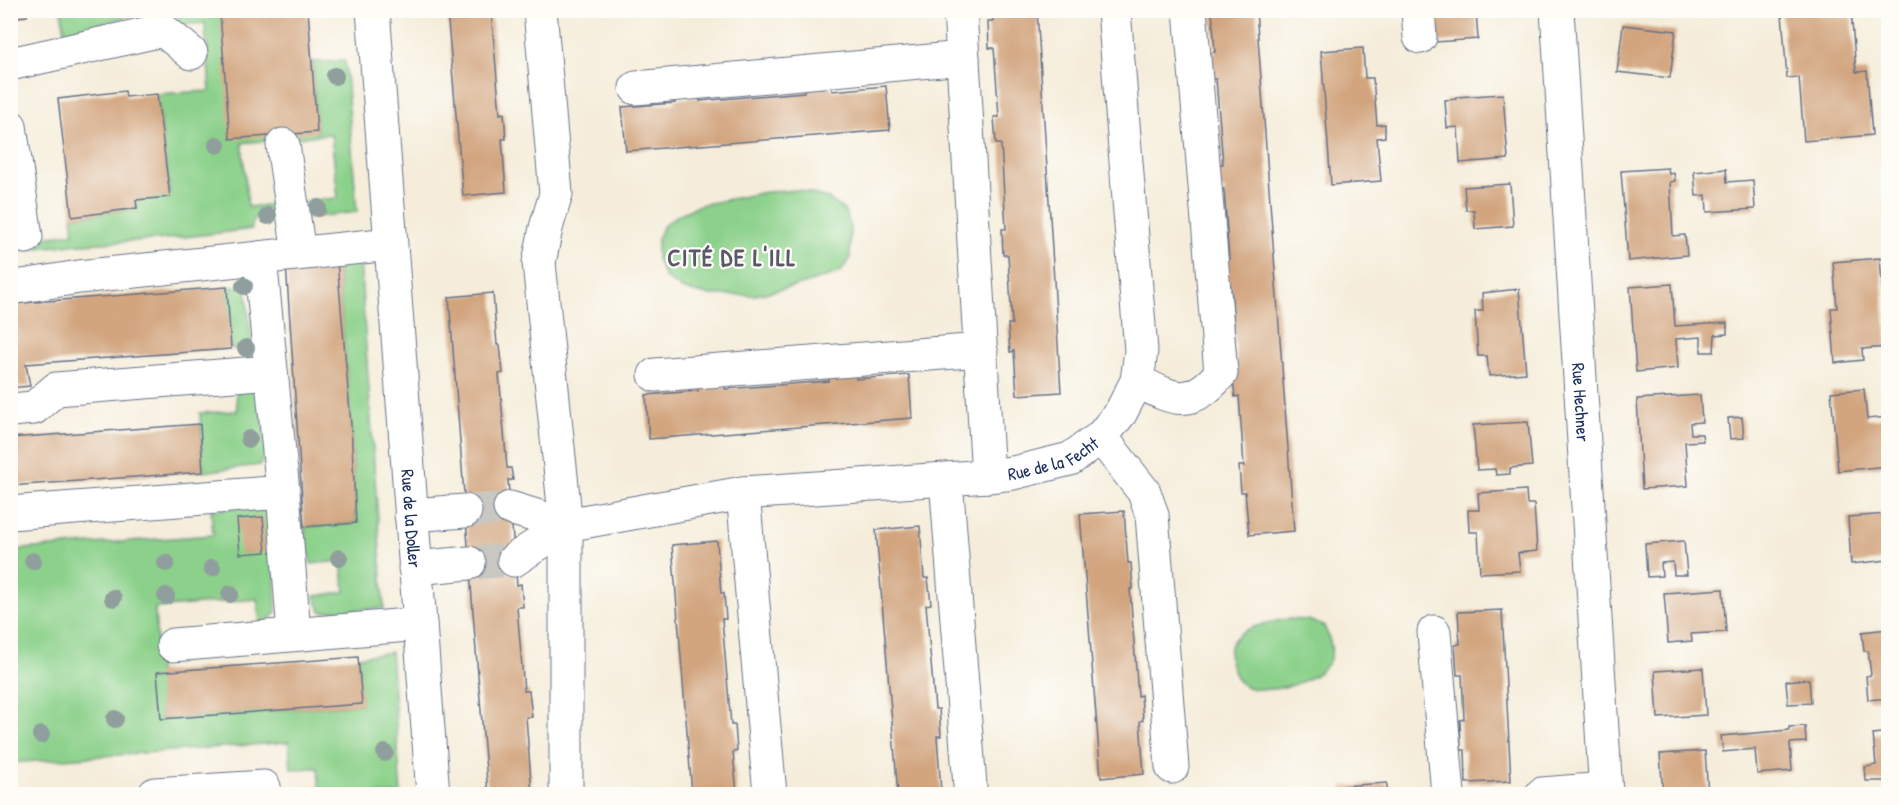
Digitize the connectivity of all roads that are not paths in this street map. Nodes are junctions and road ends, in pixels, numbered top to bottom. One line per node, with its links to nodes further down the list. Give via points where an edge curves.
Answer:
1 (373, 10): 15 (street, Rue de la Doller)
2 (540, 10): 33 (street, via 556,194 539,263)
3 (960, 10): 9 (street)
4 (1114, 10): 22 (street, Rue de la Fecht, via 1142,351)
5 (1190, 10): 22 (street, via 1221,374 1207,389 1190,398 1164,395)
6 (1557, 10): 43 (street, Rue Hechner)
7 (163, 20): 8 (street); 10 (street)
8 (191, 53)
9 (963, 58): 11 (street); 19 (street)
10 (10, 64)
11 (636, 88)
12 (10, 126): 14 (street)
13 (284, 145): 16 (street)
14 (26, 237)
15 (390, 244): 16 (street); 32 (street, Rue de la Doller)
16 (298, 253): 17 (street)
17 (260, 258): 18 (street); 20 (street)
18 (10, 288)
19 (981, 350): 21 (street); 25 (street)
20 (271, 372): 23 (street, via 56,389 34,408); 27 (street)
21 (655, 375)
22 (1137, 381): 24 (street, Rue de la Fecht, via 1121,412)
23 (10, 410)
24 (1101, 437): 25 (street, Rue de la Fecht, via 1070,459); 41 (street, via 1143,492 1152,516)
25 (988, 476): 26 (street, Rue de la Fecht)
26 (946, 480): 28 (street, Rue de la Fecht); 42 (street)
27 (283, 492): 31 (street); 39 (street)
28 (743, 493): 33 (street, Rue de la Fecht); 48 (street)
29 (510, 508): 33 (street, Rue de la Fecht)
30 (465, 511): 32 (street)
31 (10, 513)
32 (411, 515): 36 (street, Rue de la Doller)
33 (566, 525): 34 (street, Rue de la Fecht); 47 (street)
34 (514, 560)
35 (469, 563): 36 (street)
36 (415, 568): 37 (street, Rue de la Doller)
37 (420, 624): 39 (street); 46 (street, Rue de la Doller)
38 (1434, 632): 49 (street)
39 (294, 634): 40 (street)
40 (173, 645)
41 (1172, 766)
42 (970, 786)
43 (1605, 792): 50 (street)
44 (155, 795): 45 (street, via 264,787)
45 (265, 795)
46 (433, 795)
47 (566, 795)
48 (770, 795)
49 (1448, 795)
50 (1542, 795)

